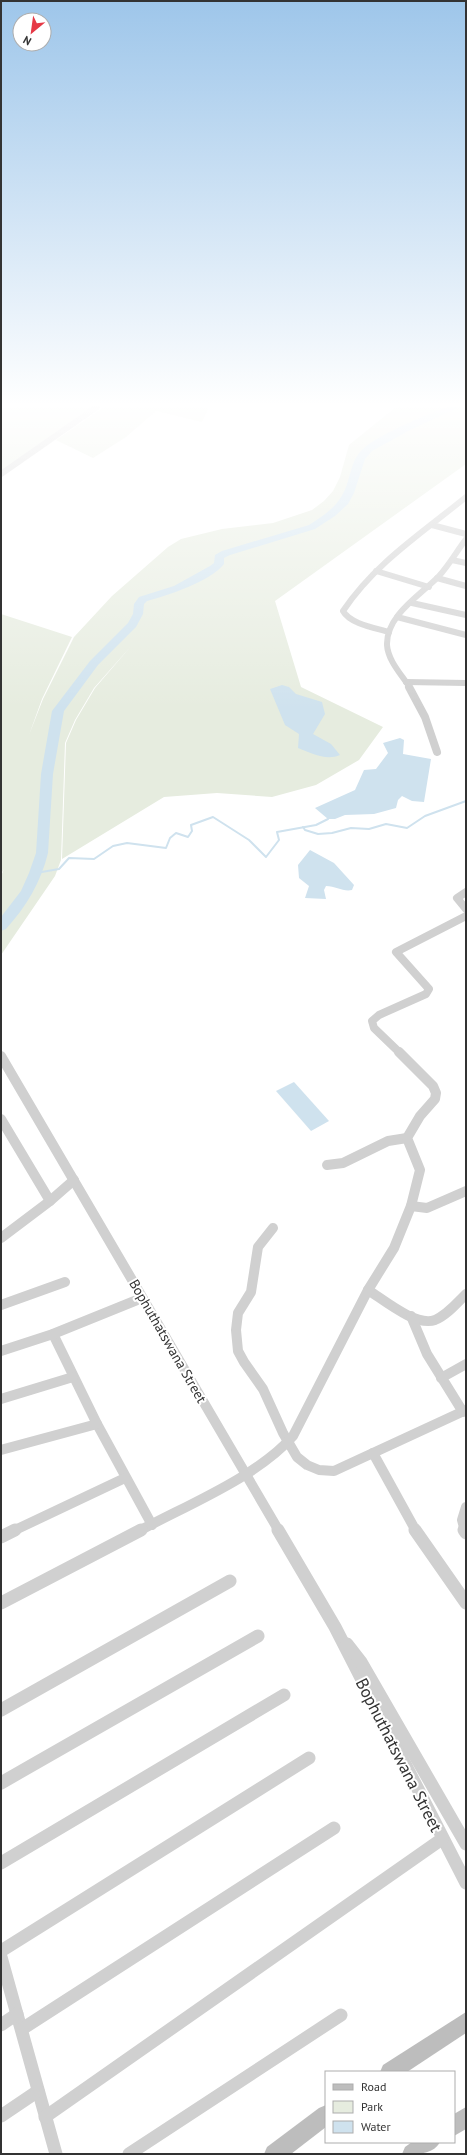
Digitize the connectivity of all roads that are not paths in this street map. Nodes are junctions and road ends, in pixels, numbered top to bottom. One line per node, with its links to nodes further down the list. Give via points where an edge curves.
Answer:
1 (453, 508): 2 (street)
2 (432, 525): 3 (street); 7 (street, via 401,546)
3 (466, 534)
4 (465, 543): 5 (street)
5 (452, 560): 6 (street); 8 (street)
6 (466, 563)
7 (376, 571): 10 (street); 14 (street, via 354,592 344,615)
8 (437, 578): 9 (street); 10 (street)
9 (466, 586)
10 (428, 587): 11 (street)
11 (412, 603): 12 (street); 13 (street)
12 (466, 615)
13 (397, 617): 14 (street); 15 (street)
14 (389, 632): 16 (street, via 389,655)
15 (466, 634)
16 (406, 682): 17 (street); 18 (street, via 432,734)
17 (466, 683)
18 (437, 752)
19 (466, 892): 20 (street, via 457,898)
20 (466, 909)
21 (465, 918): 24 (street, via 396,952 429,989 426,994 379,1015 372,1021 374,1028 433,1086 436,1093 435,1099 420,1116)
22 (1, 1056): 26 (street, Bophuthatswana Street)
23 (1, 1119): 28 (street)
24 (407, 1138): 25 (street, via 388,1141 342,1163); 29 (street, via 420,1170)
25 (327, 1165)
26 (74, 1180): 28 (street); 35 (street, Bophuthatswana Street)
27 (466, 1192): 29 (street, via 427,1208)
28 (50, 1202): 31 (street)
29 (411, 1206): 33 (street, via 394,1248)
30 (273, 1228): 46 (street, via 260,1242 256,1253 251,1293 237,1316 237,1338 238,1351 266,1394)
31 (1, 1238)
32 (65, 1282): 36 (street)
33 (368, 1290): 37 (street); 46 (street)
34 (466, 1294): 37 (street, via 436,1319 427,1322)
35 (142, 1298): 38 (street); 49 (street, Bophuthatswana Street)
36 (1, 1305)
37 (411, 1316): 42 (street, via 418,1337)
38 (53, 1334): 39 (street); 41 (street)
39 (1, 1350)
40 (466, 1364): 42 (street)
41 (73, 1378): 43 (street); 45 (street)
42 (441, 1378): 44 (street)
43 (1, 1399)
44 (464, 1411): 48 (street)
45 (97, 1424): 47 (street); 50 (street)
46 (288, 1444): 48 (street, via 311,1469 322,1472 334,1471); 49 (street)
47 (1, 1450)
48 (373, 1453): 57 (street, via 414,1529)
49 (246, 1474): 52 (street); 58 (street, Bophuthatswana Street)
50 (125, 1478): 52 (street); 54 (street)
51 (466, 1507): 53 (street, via 461,1516)
52 (152, 1524): 56 (street, via 80,1564)
53 (466, 1533)
54 (1, 1537)
55 (230, 1581): 61 (street)
56 (1, 1603)
57 (466, 1603)
58 (335, 1627): 65 (street, Bophuthatswana Street); 66 (street, Bophuthatswana Street, via 361,1662)
59 (258, 1636): 63 (street)
60 (284, 1695): 67 (street)
61 (1, 1710)
62 (309, 1758): 69 (street)
63 (1, 1783)
64 (334, 1828): 75 (street)
65 (442, 1839): 68 (street, Bophuthatswana Street); 80 (street)
66 (466, 1844)
67 (1, 1863)
68 (466, 1883)
69 (1, 1951)
70 (1, 1958): 71 (street)
71 (17, 2014): 74 (street); 75 (street)
72 (341, 2015): 85 (street)
73 (466, 2022): 76 (main road)
74 (1, 2025)
75 (22, 2029): 77 (street)
76 (392, 2071)
77 (38, 2091): 78 (street); 80 (street)
78 (1, 2116)
79 (325, 2116): 86 (main road)
80 (45, 2117): 84 (street)
81 (466, 2117): 82 (main road)
82 (455, 2125)
83 (428, 2143): 87 (main road)
84 (56, 2154)
85 (129, 2154)
86 (274, 2154)
87 (412, 2154)

